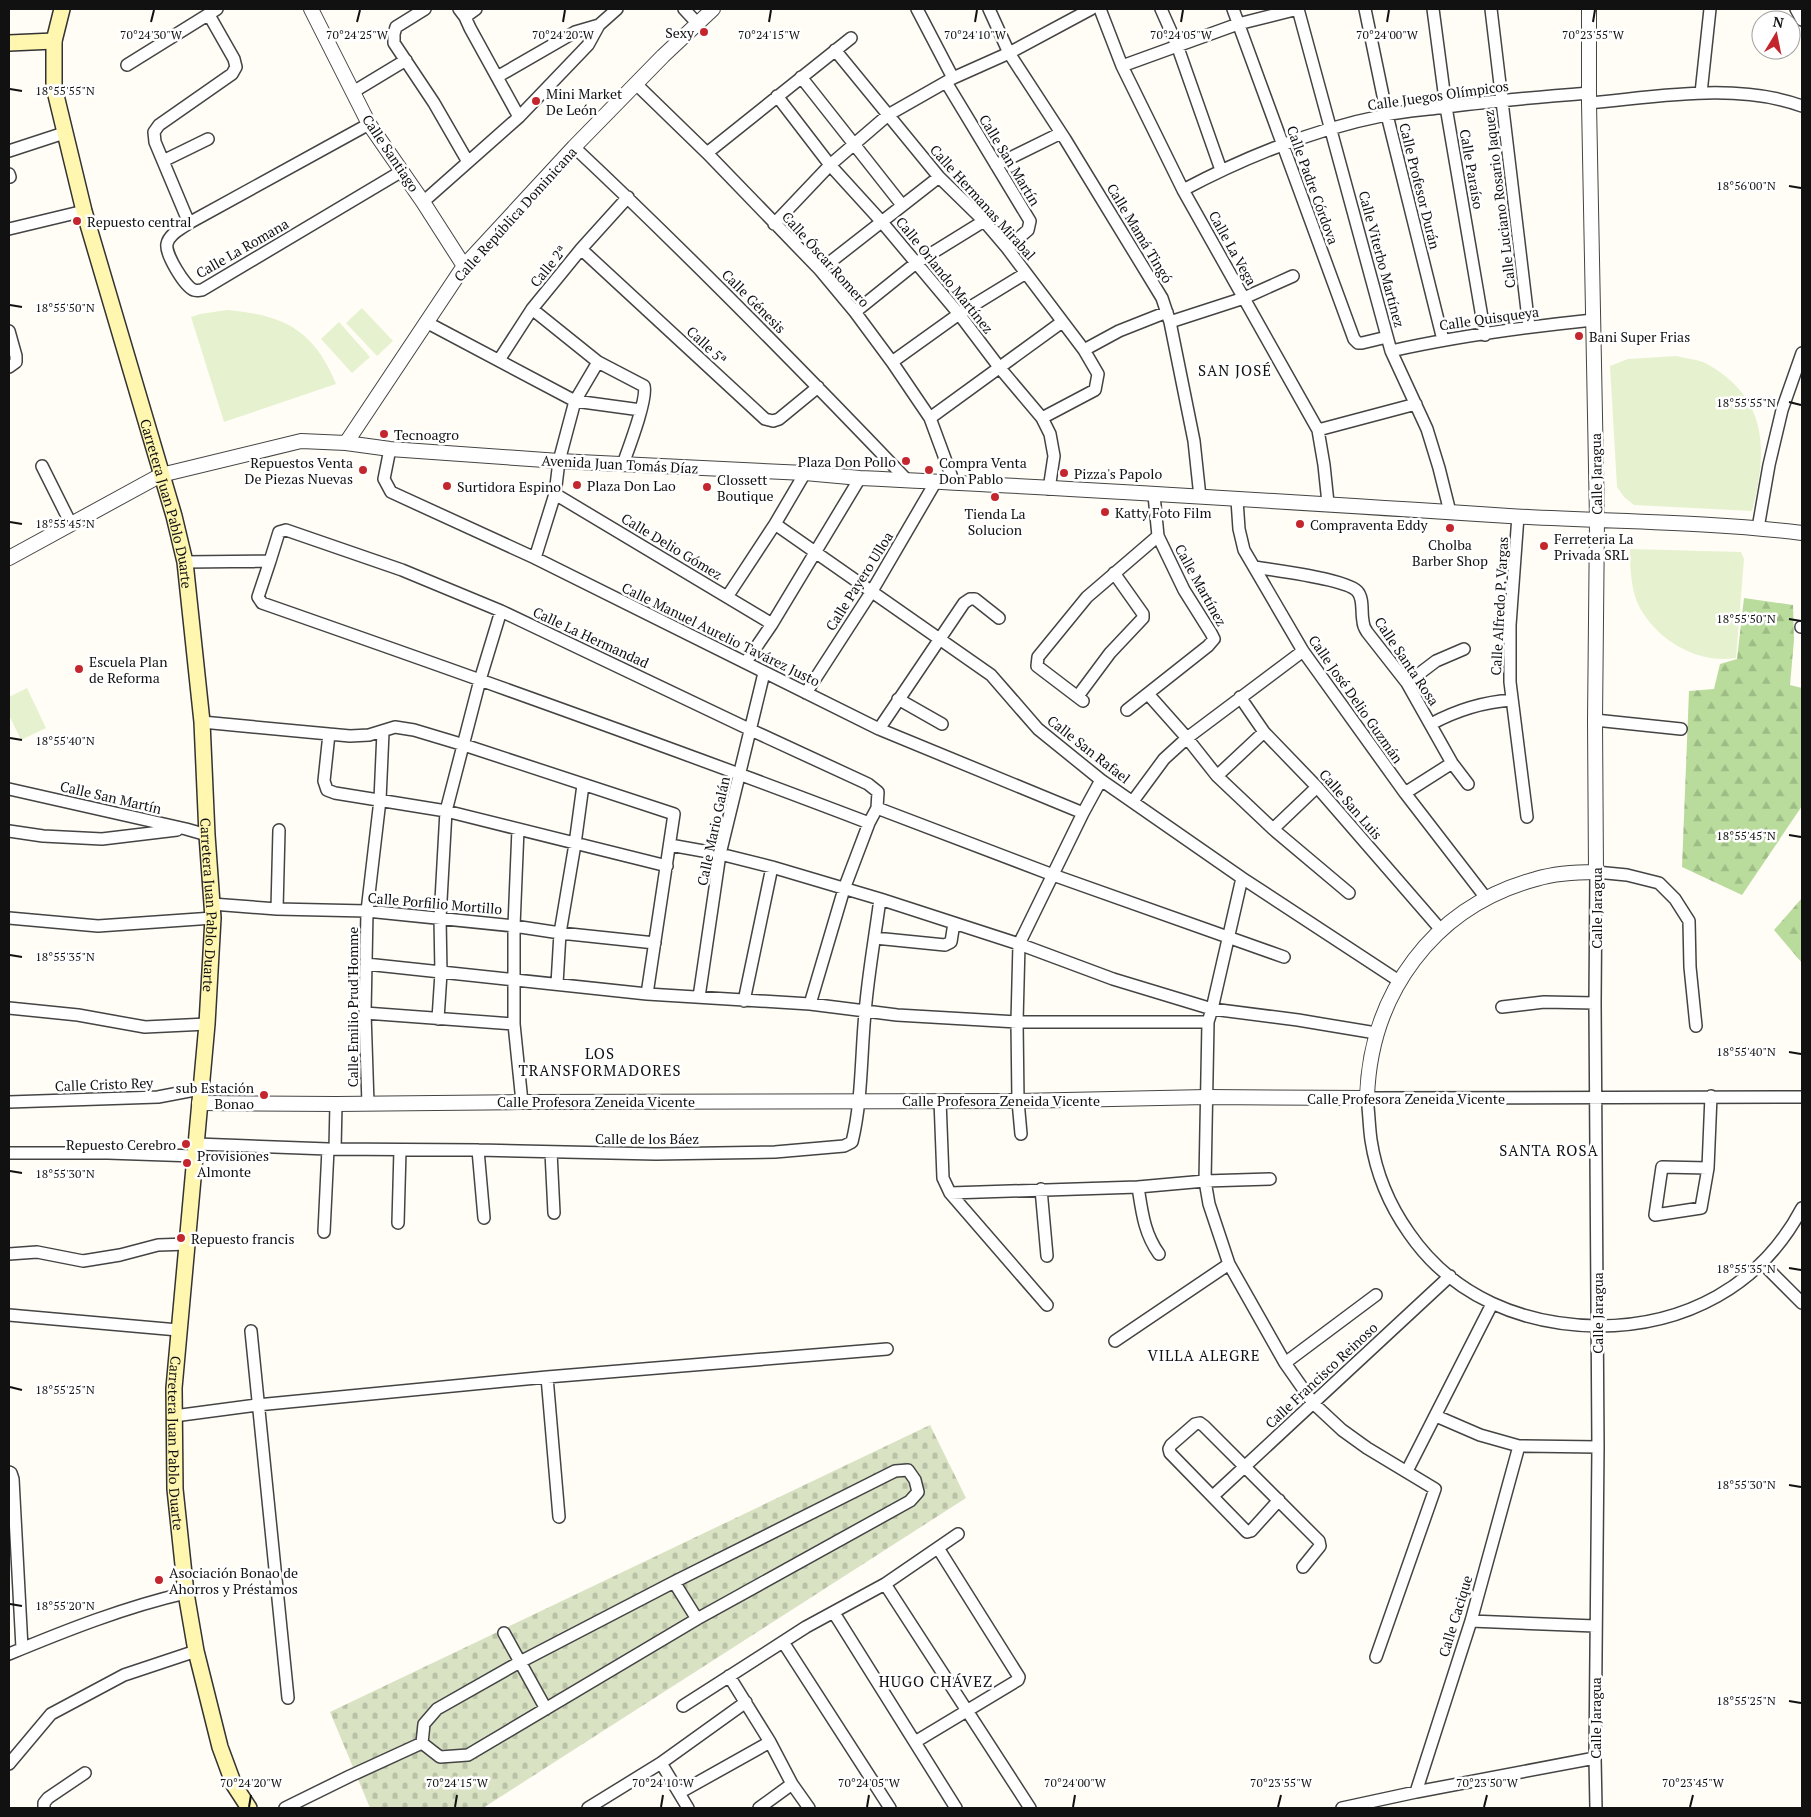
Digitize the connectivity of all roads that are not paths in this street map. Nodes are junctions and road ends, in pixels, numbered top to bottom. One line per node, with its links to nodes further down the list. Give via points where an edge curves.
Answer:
1 (62, 9): 28 (main road, Carretera Juan Pablo Duarte)
2 (311, 9): 40 (street, Calle Santiago)
3 (425, 9): 33 (street, via 396,27 394,43)
4 (476, 9): 22 (street)
5 (617, 9): 26 (street)
6 (684, 9): 24 (street)
7 (713, 9): 24 (street, Calle República Dominicana)
8 (917, 9): 38 (street, Calle San Martín)
9 (989, 9): 32 (street, Calle Mamá Tingó)
10 (1091, 9): 32 (street)
11 (1100, 9): 35 (street, Calle La Vega)
12 (1162, 9): 30 (street)
13 (1233, 9): 25 (street, Calle Padre Córdova)
14 (1298, 9): 25 (street); 51 (street, Calle Viterbo Martínez)
15 (1365, 9): 47 (street, Calle Profesor Durán)
16 (1433, 9): 46 (street, Calle Paraíso)
17 (1490, 9): 44 (street, Calle Luciano Rosario Jaquez)
18 (1590, 9): 43 (street, Calle Jaragua)
19 (1710, 9): 41 (street)
20 (1796, 9): 23 (street)
21 (213, 12): 34 (street); 60 (street, via 236,67 232,74 159,125 154,132 155,142)
22 (462, 13): 36 (street)
23 (1802, 20)
24 (697, 23): 39 (street, Calle República Dominicana)
25 (1238, 24): 30 (street); 56 (street, Calle Padre Córdova)
26 (599, 25): 36 (street, via 575,32); 49 (street, via 588,45)
27 (851, 38): 31 (street)
28 (54, 41): 29 (main road); 52 (main road, Carretera Juan Pablo Duarte, via 54,87)
29 (9, 43)
30 (1177, 46): 35 (street); 64 (street)
31 (835, 50): 37 (street); 48 (street, Calle Hermanas Mirabal)
32 (1009, 53): 38 (street); 53 (street, Calle Mamá Tingó)
33 (406, 60): 40 (street); 61 (street)
34 (127, 65)
35 (1122, 66): 67 (street, Calle La Vega)
36 (497, 77): 49 (street)
37 (801, 77): 42 (street); 55 (street)
38 (950, 80): 48 (street); 63 (street, Calle San Martín)
39 (636, 84): 57 (street, Calle República Dominicana); 59 (street, Calle Óscar Romero)
40 (353, 92): 50 (street, Calle Santiago)
41 (1700, 93): 43 (street, Calle Juegos Olímpicos); 45 (street, Calle Juegos Olímpicos, via 1738,93)
42 (777, 96): 59 (street); 62 (street, Calle Orlando Martínez)
43 (1589, 98): 44 (street, Calle Juegos Olímpicos); 89 (street, Calle Jaragua)
44 (1502, 100): 46 (street, Calle Juegos Olímpicos); 92 (street, Calle Luciano Rosario Jaquez)
45 (1802, 106)
46 (1446, 107): 47 (street, Calle Juegos Olímpicos); 94 (street, Calle Paraíso)
47 (1387, 114): 51 (street, Calle Juegos Olímpicos); 96 (street, Calle Profesor Durán)
48 (888, 116): 55 (street); 66 (street, Calle Hermanas Mirabal)
49 (519, 117): 61 (street)
50 (369, 124): 65 (street, Calle Santiago); 74 (street, Calle La Romana)
51 (1330, 128): 56 (street, Calle Juegos Olímpicos); 95 (street, Calle Viterbo Martínez)
52 (64, 133): 58 (street); 71 (main road, Carretera Juan Pablo Duarte)
53 (1061, 133): 63 (street); 88 (street, Calle Mamá Tingó, via 1162,298)
54 (208, 139): 60 (street)
55 (854, 145): 62 (street); 70 (street)
56 (1282, 145): 64 (street, Calle Juegos Olímpicos); 95 (street, Calle Padre Córdova, via 1354,339 1362,343)
57 (574, 147): 68 (street, Calle Génesis); 80 (street, Calle República Dominicana)
58 (9, 151)
59 (707, 153): 75 (street, Calle Óscar Romero)
60 (163, 161): 74 (street)
61 (468, 162): 69 (street)
62 (830, 165): 72 (street, Calle Orlando Martínez); 75 (street)
63 (996, 166): 77 (street, Calle San Martín, via 1030,221 1028,230)
64 (1221, 170): 67 (street, Calle Juegos Olímpicos)
65 (402, 171): 69 (street, Calle Santiago); 74 (street, Calle La Romana, via 202,290 195,291 188,286 167,254 166,245 169,237)
66 (939, 178): 70 (street); 73 (street, Calle Hermanas Mirabal)
67 (1183, 190): 84 (street, Calle La Vega)
68 (628, 197): 78 (street, Calle 2ª); 105 (street, Calle Génesis)
69 (423, 202): 80 (street, Calle Santiago)
70 (902, 205): 72 (street)
71 (84, 211): 76 (street); 118 (main road, Carretera Juan Pablo Duarte)
72 (881, 221): 79 (street, Calle Orlando Martínez); 81 (street)
73 (984, 221): 77 (street, Calle Hermanas Mirabal); 79 (street)
74 (189, 223)
75 (774, 224): 81 (street, Calle Óscar Romero)
76 (9, 229)
77 (1007, 248): 82 (street, Calle Hermanas Mirabal)
78 (581, 249): 85 (street, Calle 2ª); 105 (street, Calle 5ª, via 765,419 779,419)
79 (916, 263): 86 (street); 87 (street, Calle Orlando Martínez)
80 (464, 266): 90 (street, Calle República Dominicana)
81 (820, 270): 86 (street, Calle Óscar Romero)
82 (1026, 273): 87 (street); 91 (street, Calle Hermanas Mirabal)
83 (1293, 276): 84 (street)
84 (1244, 298): 88 (street); 111 (street, Calle La Vega)
85 (532, 309): 100 (street, Calle 2ª); 101 (street)
86 (855, 312): 102 (street, Calle Óscar Romero)
87 (959, 314): 102 (street); 104 (street, Calle Orlando Martínez)
88 (1169, 317): 97 (street, via 1119,331); 126 (street, Calle Mamá Tingó, via 1194,441)
89 (1592, 320): 92 (street, Calle Quisqueya); 131 (street, Calle Jaragua)
90 (426, 322): 100 (street); 112 (street, Calle República Dominicana)
91 (1062, 322): 97 (street, Calle Hermanas Mirabal); 104 (street)
92 (1529, 327): 94 (street, Calle Quisqueya)
93 (9, 331): 103 (street, via 16,362)
94 (1486, 335): 96 (street, Calle Quisqueya)
95 (1387, 337): 98 (street, Calle Viterbo Martínez)
96 (1443, 340): 98 (street, Calle Quisqueya)
97 (1084, 350): 110 (street, Calle Hermanas Mirabal, via 1098,374 1095,390)
98 (1392, 351): 107 (street, Calle Viterbo Martínez)
99 (1802, 353): 134 (street, via 1782,410)
100 (499, 360): 106 (street)
101 (598, 362): 106 (street); 108 (street, via 644,386)
102 (892, 362): 109 (street, Calle Óscar Romero)
103 (9, 367)
104 (999, 367): 109 (street); 110 (street, Calle Orlando Martínez)
105 (818, 386): 120 (street, Calle Génesis)
106 (575, 401): 108 (street); 114 (street)
107 (1416, 404): 111 (street); 129 (street, Calle Viterbo Martínez, via 1427,429)
108 (641, 410): 115 (street)
109 (930, 418): 122 (street, Calle Óscar Romero)
110 (1042, 418): 123 (street, Calle Orlando Martínez, via 1050,434 1054,456)
111 (1318, 430): 128 (street, Calle La Vega)
112 (346, 442): 113 (street, Avenida Juan Tomás Díaz); 118 (street, Avenida Juan Tomás Díaz, via 301,441)
113 (390, 449): 114 (street, Avenida Juan Tomás Díaz); 139 (street, Calle Manuel Aurelio Tavárez Justo, via 384,479 392,492)
114 (559, 461): 115 (street, Avenida Juan Tomás Díaz); 124 (street)
115 (623, 464): 117 (street, Avenida Juan Tomás Díaz)
116 (42, 466): 132 (street)
117 (805, 473): 119 (street, Avenida Juan Tomás Díaz); 133 (street)
118 (161, 475): 132 (street, Avenida Juan Tomás Díaz); 141 (main road, Carretera Juan Pablo Duarte)
119 (860, 478): 120 (street, Avenida Juan Tomás Díaz); 137 (street)
120 (908, 481): 121 (street, Avenida Juan Tomás Díaz)
121 (935, 483): 122 (street, Avenida Juan Tomás Díaz); 144 (street, Calle Payero Ulloa)
122 (954, 483): 123 (street, Avenida Juan Tomás Díaz)
123 (1049, 489): 125 (street, Avenida Juan Tomás Díaz)
124 (555, 494): 139 (street); 145 (street, Calle Delio Gómez)
125 (1154, 495): 126 (street, Avenida Juan Tomás Díaz); 136 (street, Calle Martínez)
126 (1200, 497): 127 (street, Avenida Juan Tomás Díaz)
127 (1237, 500): 128 (street, Avenida Juan Tomás Díaz); 142 (street, Calle José Delio Guzmán, via 1244,550)
128 (1328, 504): 129 (street, Avenida Juan Tomás Díaz)
129 (1450, 512): 130 (street, Avenida Juan Tomás Díaz)
130 (1518, 516): 131 (street, Avenida Juan Tomás Díaz); 160 (street, Calle Alfredo P. Vargas, via 1510,625)
131 (1597, 520): 134 (street, Avenida Juan Tomás Díaz); 162 (street, Calle Jaragua)
132 (71, 524): 138 (street, Avenida Juan Tomás Díaz)
133 (775, 524): 137 (street, Calle San Rafael); 145 (street)
134 (1758, 528): 135 (street, Avenida Juan Tomás Díaz)
135 (1802, 533)
136 (1158, 536): 143 (street); 157 (street, Calle Martínez, via 1184,590 1214,640)
137 (816, 552): 144 (street, Calle San Rafael); 148 (street)
138 (9, 558)
139 (535, 558): 152 (street, Calle Manuel Aurelio Tavárez Justo)
140 (270, 561): 141 (street); 146 (street, Calle La Hermandad, via 279,532 286,530 402,570); 154 (street, via 258,597 262,603)
141 (185, 562): 163 (main road, Carretera Juan Pablo Duarte)
142 (1254, 567): 151 (street, Calle José Delio Guzmán); 155 (street, Calle Santa Rosa, via 1304,574 1350,586 1358,592 1367,632)
143 (1114, 573): 143 (street, via 1087,597 1038,657 1037,666 1080,698 1110,653 1143,618)
144 (872, 591): 149 (street, Calle San Rafael); 156 (street, Calle Payero Ulloa)
145 (727, 597): 148 (street, Calle Delio Gómez)
146 (501, 611): 154 (street); 168 (street, Calle La Hermandad)
147 (999, 618): 149 (street, via 975,599 970,599)
148 (772, 624): 152 (street)
149 (939, 638): 159 (street); 177 (street, Calle San Rafael, via 991,675 1038,729)
150 (1464, 649): 155 (street, via 1436,661)
151 (1303, 651): 158 (street); 182 (street, Calle José Delio Guzmán)
152 (746, 662): 153 (street, Calle Manuel Aurelio Tavárez Justo)
153 (764, 673): 156 (street, Calle Manuel Aurelio Tavárez Justo); 168 (street, Calle Mario Galán)
154 (480, 680): 173 (street); 175 (street)
155 (1407, 683): 165 (street, Calle Santa Rosa)
156 (806, 693): 166 (street, Calle Manuel Aurelio Tavárez Justo)
157 (1148, 694): 161 (street, Calle Martínez); 172 (street)
158 (1240, 698): 170 (street, Calle San Luis); 172 (street)
159 (898, 699): 164 (street); 166 (street)
160 (1512, 700): 165 (street, via 1469,707); 188 (street, Calle Alfredo P. Vargas)
161 (1127, 710)
162 (1595, 720): 167 (street); 201 (street, Calle Jaragua)
163 (202, 722): 171 (street); 195 (main road, Carretera Juan Pablo Duarte)
164 (942, 724)
165 (1431, 724): 174 (street, Calle Santa Rosa)
166 (878, 729): 187 (street, Calle Manuel Aurelio Tavárez Justo)
167 (1681, 729)
168 (751, 730): 175 (street, Calle Mario Galán); 185 (street, Calle La Hermandad, via 868,784 878,792)
169 (383, 732): 171 (street); 173 (street, via 395,727 414,730); 183 (street, Calle Emilio Prud'Homme)
170 (1264, 732): 176 (street); 180 (street, Calle San Luis)
171 (329, 734): 183 (street, via 324,781 327,790)
172 (1187, 738): 176 (street); 184 (street, via 1164,759)
173 (464, 745): 179 (street); 186 (street)
174 (1452, 763): 178 (street, Calle Santa Rosa); 182 (street)
175 (740, 774): 189 (street); 198 (street, Calle Mario Galán)
176 (1217, 776): 190 (street)
177 (1101, 780): 184 (street, Calle San Rafael); 187 (street)
178 (1468, 784)
179 (583, 785): 196 (street); 197 (street, via 674,814)
180 (1317, 787): 190 (street); 215 (street, Calle San Luis)
181 (9, 789): 191 (street, Calle San Martín)
182 (1405, 793): 206 (street, Calle José Delio Guzmán)
183 (380, 800): 186 (street); 210 (street, Calle Emilio Prud'Homme)
184 (1133, 801): 203 (street, Calle San Rafael)
185 (877, 808): 189 (street); 202 (street)
186 (446, 811): 192 (street); 212 (street)
187 (1083, 813): 202 (street)
188 (1527, 817)
189 (869, 823): 204 (street)
190 (1273, 828): 205 (street)
191 (186, 829): 194 (street, via 102,839); 195 (street, Calle San Martín)
192 (518, 829): 196 (street); 214 (street)
193 (279, 830): 208 (street)
194 (9, 831)
195 (207, 835): 209 (main road, Carretera Juan Pablo Duarte)
196 (575, 844): 199 (street); 216 (street)
197 (670, 845): 198 (street); 199 (street)
198 (720, 854): 200 (street); 228 (street, Calle Mario Galán)
199 (667, 866): 219 (street)
200 (772, 867): 204 (street); 229 (street)
201 (1596, 872): 206 (street, via 1537,878); 231 (street, Calle Jaragua); 242 (street, via 1659,882 1675,899 1689,921)
202 (1053, 875): 217 (street); 220 (street)
203 (1242, 878): 217 (street); 225 (street, Calle San Rafael)
204 (844, 889): 207 (street); 230 (street)
205 (1349, 893)
206 (1486, 898): 215 (street)
207 (880, 899): 213 (street); 218 (street, Calle de los Báez)
208 (277, 909): 209 (street, Calle Porfilio Mortillo); 210 (street, Calle Porfilio Mortillo)
209 (212, 911): 211 (street, Calle Porfilio Mortillo, via 98,926); 240 (main road, Carretera Juan Pablo Duarte)
210 (368, 912): 212 (street, Calle Porfilio Mortillo); 222 (street, Calle Emilio Prud'Homme)
211 (9, 918)
212 (440, 918): 214 (street, Calle Porfilio Mortillo); 223 (street)
213 (954, 923): 218 (street, via 951,942 945,945); 220 (street)
214 (514, 926): 216 (street, Calle Porfilio Mortillo); 224 (street)
215 (1441, 930): 225 (street, via 1425,945)
216 (560, 933): 219 (street, Calle Porfilio Mortillo); 226 (street)
217 (1228, 937): 221 (street); 234 (street)
218 (875, 938): 235 (street, Calle de los Báez)
219 (655, 943): 227 (street)
220 (1019, 944): 234 (street, via 1113,979); 238 (street)
221 (1284, 957)
222 (366, 964): 223 (street); 236 (street, Calle Emilio Prud'Homme)
223 (441, 973): 224 (street); 237 (street)
224 (514, 980): 226 (street); 241 (street)
225 (1399, 981): 243 (street)
226 (557, 984): 227 (street)
227 (647, 994): 228 (street)
228 (698, 997): 229 (street)
229 (744, 1001): 230 (street)
230 (810, 1004): 235 (street)
231 (1595, 1004): 232 (street, via 1544,1002); 247 (street, Calle Jaragua)
232 (1502, 1006)
233 (9, 1008): 240 (street, via 78,1015 145,1027)
234 (1212, 1009): 239 (street); 243 (street)
235 (865, 1010): 238 (street); 250 (street, Calle de los Báez)
236 (365, 1013): 237 (street); 256 (street, Calle Emilio Prud'Homme)
237 (438, 1019): 241 (street)
238 (1017, 1022): 239 (street); 252 (street)
239 (1208, 1022): 246 (street)
240 (207, 1024): 244 (main road, Carretera Juan Pablo Duarte)
241 (514, 1024): 254 (street)
242 (1696, 1026)
243 (1376, 1034): 249 (street)
244 (200, 1096): 253 (street, Calle Cristo Rey); 255 (street, Calle Profesora Zeneida Vicente); 258 (main road, Carretera Juan Pablo Duarte)
245 (1711, 1096): 247 (street, Calle Profesora Zeneida Vicente); 248 (street, Calle Profesora Zeneida Vicente); 264 (street)
246 (1207, 1097): 249 (street, Calle Profesora Zeneida Vicente); 252 (street, Calle Profesora Zeneida Vicente); 266 (street)
247 (1596, 1097): 249 (street, Calle Profesora Zeneida Vicente); 287 (street, Calle Jaragua)
248 (1802, 1097)
249 (1367, 1098): 281 (street, via 1374,1156 1388,1197 1419,1246)
250 (858, 1100): 251 (street, Calle Profesora Zeneida Vicente); 254 (street, Calle Profesora Zeneida Vicente); 262 (street, Calle de los Báez, via 852,1142 844,1146 775,1152)
251 (940, 1100): 252 (street, Calle Profesora Zeneida Vicente); 269 (street, via 943,1178)
252 (1018, 1101): 257 (street)
253 (9, 1102)
254 (522, 1102): 256 (street, Calle Profesora Zeneida Vicente)
255 (336, 1104): 256 (street, Calle Profesora Zeneida Vicente); 259 (street)
256 (368, 1104)
257 (1021, 1134)
258 (196, 1150): 259 (street, Calle de los Báez); 263 (street, Calle de los Báez); 275 (main road, Carretera Juan Pablo Duarte)
259 (332, 1150): 260 (street, Calle de los Báez); 274 (street)
260 (400, 1150): 261 (street, Calle de los Báez); 273 (street)
261 (478, 1150): 262 (street, Calle de los Báez); 272 (street)
262 (551, 1152): 271 (street)
263 (9, 1153)
264 (1708, 1168): 264 (street, via 1701,1208 1654,1213 1662,1167)
265 (1270, 1179): 266 (street)
266 (1205, 1181): 267 (street); 280 (street, via 1209,1204)
267 (1138, 1187): 268 (street); 277 (street, via 1145,1228)
268 (1042, 1189): 269 (street); 278 (street)
269 (950, 1193): 285 (street)
270 (1802, 1208): 279 (street)
271 (554, 1213)
272 (484, 1218)
273 (398, 1223)
274 (324, 1232)
275 (188, 1244): 276 (street, via 158,1244 83,1261 37,1252); 288 (main road, Carretera Juan Pablo Duarte)
276 (9, 1254)
277 (1159, 1254)
278 (1047, 1256)
279 (1762, 1263): 283 (street); 287 (street, via 1723,1293 1678,1314 1630,1325)
280 (1229, 1264): 290 (street); 292 (street)
281 (1450, 1276): 284 (street); 294 (street, Calle Francisco Reinoso)
282 (1376, 1296): 292 (street)
283 (1802, 1303)
284 (1492, 1304): 287 (street, via 1543,1321); 297 (street)
285 (1047, 1305)
286 (9, 1315): 288 (street)
287 (1597, 1326): 299 (street, Calle Jaragua)
288 (178, 1330): 296 (main road, Carretera Juan Pablo Duarte)
289 (251, 1331): 295 (street)
290 (1115, 1341)
291 (886, 1349): 293 (street)
292 (1285, 1363): 294 (street)
293 (547, 1377): 295 (street); 305 (street)
294 (1313, 1403): 300 (street, Calle Francisco Reinoso); 302 (street, via 1342,1430)
295 (257, 1405): 296 (street); 324 (street)
296 (174, 1416): 311 (main road, Carretera Juan Pablo Duarte, via 175,1489)
297 (1436, 1416): 298 (street, via 1480,1435); 302 (street)
298 (1519, 1446): 299 (street); 314 (street, Calle Cacique)
299 (1598, 1447): 315 (street, Calle Jaragua)
300 (1245, 1466): 303 (street, Calle Francisco Reinoso); 303 (street, via 1200,1423 1177,1440 1169,1449 1170,1453); 304 (street)
301 (9, 1472): 318 (street, via 13,1479)
302 (1408, 1472): 321 (street, via 1434,1487 1435,1491)
303 (1213, 1496): 304 (street, via 1248,1532)
304 (1279, 1500): 308 (street, via 1321,1544)
305 (559, 1518)
306 (958, 1534): 307 (street)
307 (938, 1548): 310 (street); 328 (street, via 1019,1675 1018,1680)
308 (1303, 1567)
309 (674, 1582): 313 (street); 313 (street, via 895,1471 908,1470 915,1480 918,1492 910,1501); 322 (street)
310 (885, 1584): 312 (street); 328 (street)
311 (186, 1593): 318 (street, via 154,1600); 319 (main road, Carretera Juan Pablo Duarte)
312 (834, 1613): 317 (street); 330 (street)
313 (697, 1619): 327 (street)
314 (1470, 1621): 315 (street); 337 (street, Calle Cacique)
315 (1596, 1626): 332 (street, Calle Jaragua)
316 (504, 1633): 322 (street)
317 (783, 1642): 323 (street); 347 (street)
318 (22, 1648): 320 (street)
319 (196, 1651): 334 (street, via 124,1676 51,1714); 341 (main road, Carretera Juan Pablo Duarte, via 220,1746 234,1785)
320 (9, 1654)
321 (1376, 1657)
322 (520, 1662): 327 (street); 331 (street, via 437,1709 424,1724)
323 (730, 1676): 325 (street); 326 (street)
324 (288, 1698)
325 (746, 1702): 329 (street); 333 (street)
326 (682, 1706)
327 (546, 1709): 331 (street, via 468,1755 440,1757)
328 (968, 1711): 330 (street); 349 (street)
329 (770, 1742): 336 (street); 338 (street)
330 (915, 1742): 348 (street)
331 (422, 1744): 342 (street)
332 (1595, 1758): 337 (street); 351 (street, Calle Jaragua)
333 (661, 1763): 338 (street); 343 (street)
334 (9, 1764)
335 (85, 1773): 340 (street, via 48,1798)
336 (792, 1784): 345 (street); 346 (street)
337 (1416, 1792): 339 (street)
338 (679, 1793): 344 (street)
339 (1363, 1806): 350 (street)
340 (44, 1808)
341 (249, 1808)
342 (285, 1808)
343 (588, 1808)
344 (688, 1808)
345 (759, 1808)
346 (809, 1808)
347 (890, 1808)
348 (956, 1808)
349 (1030, 1808)
350 (1342, 1808)
351 (1596, 1808)

